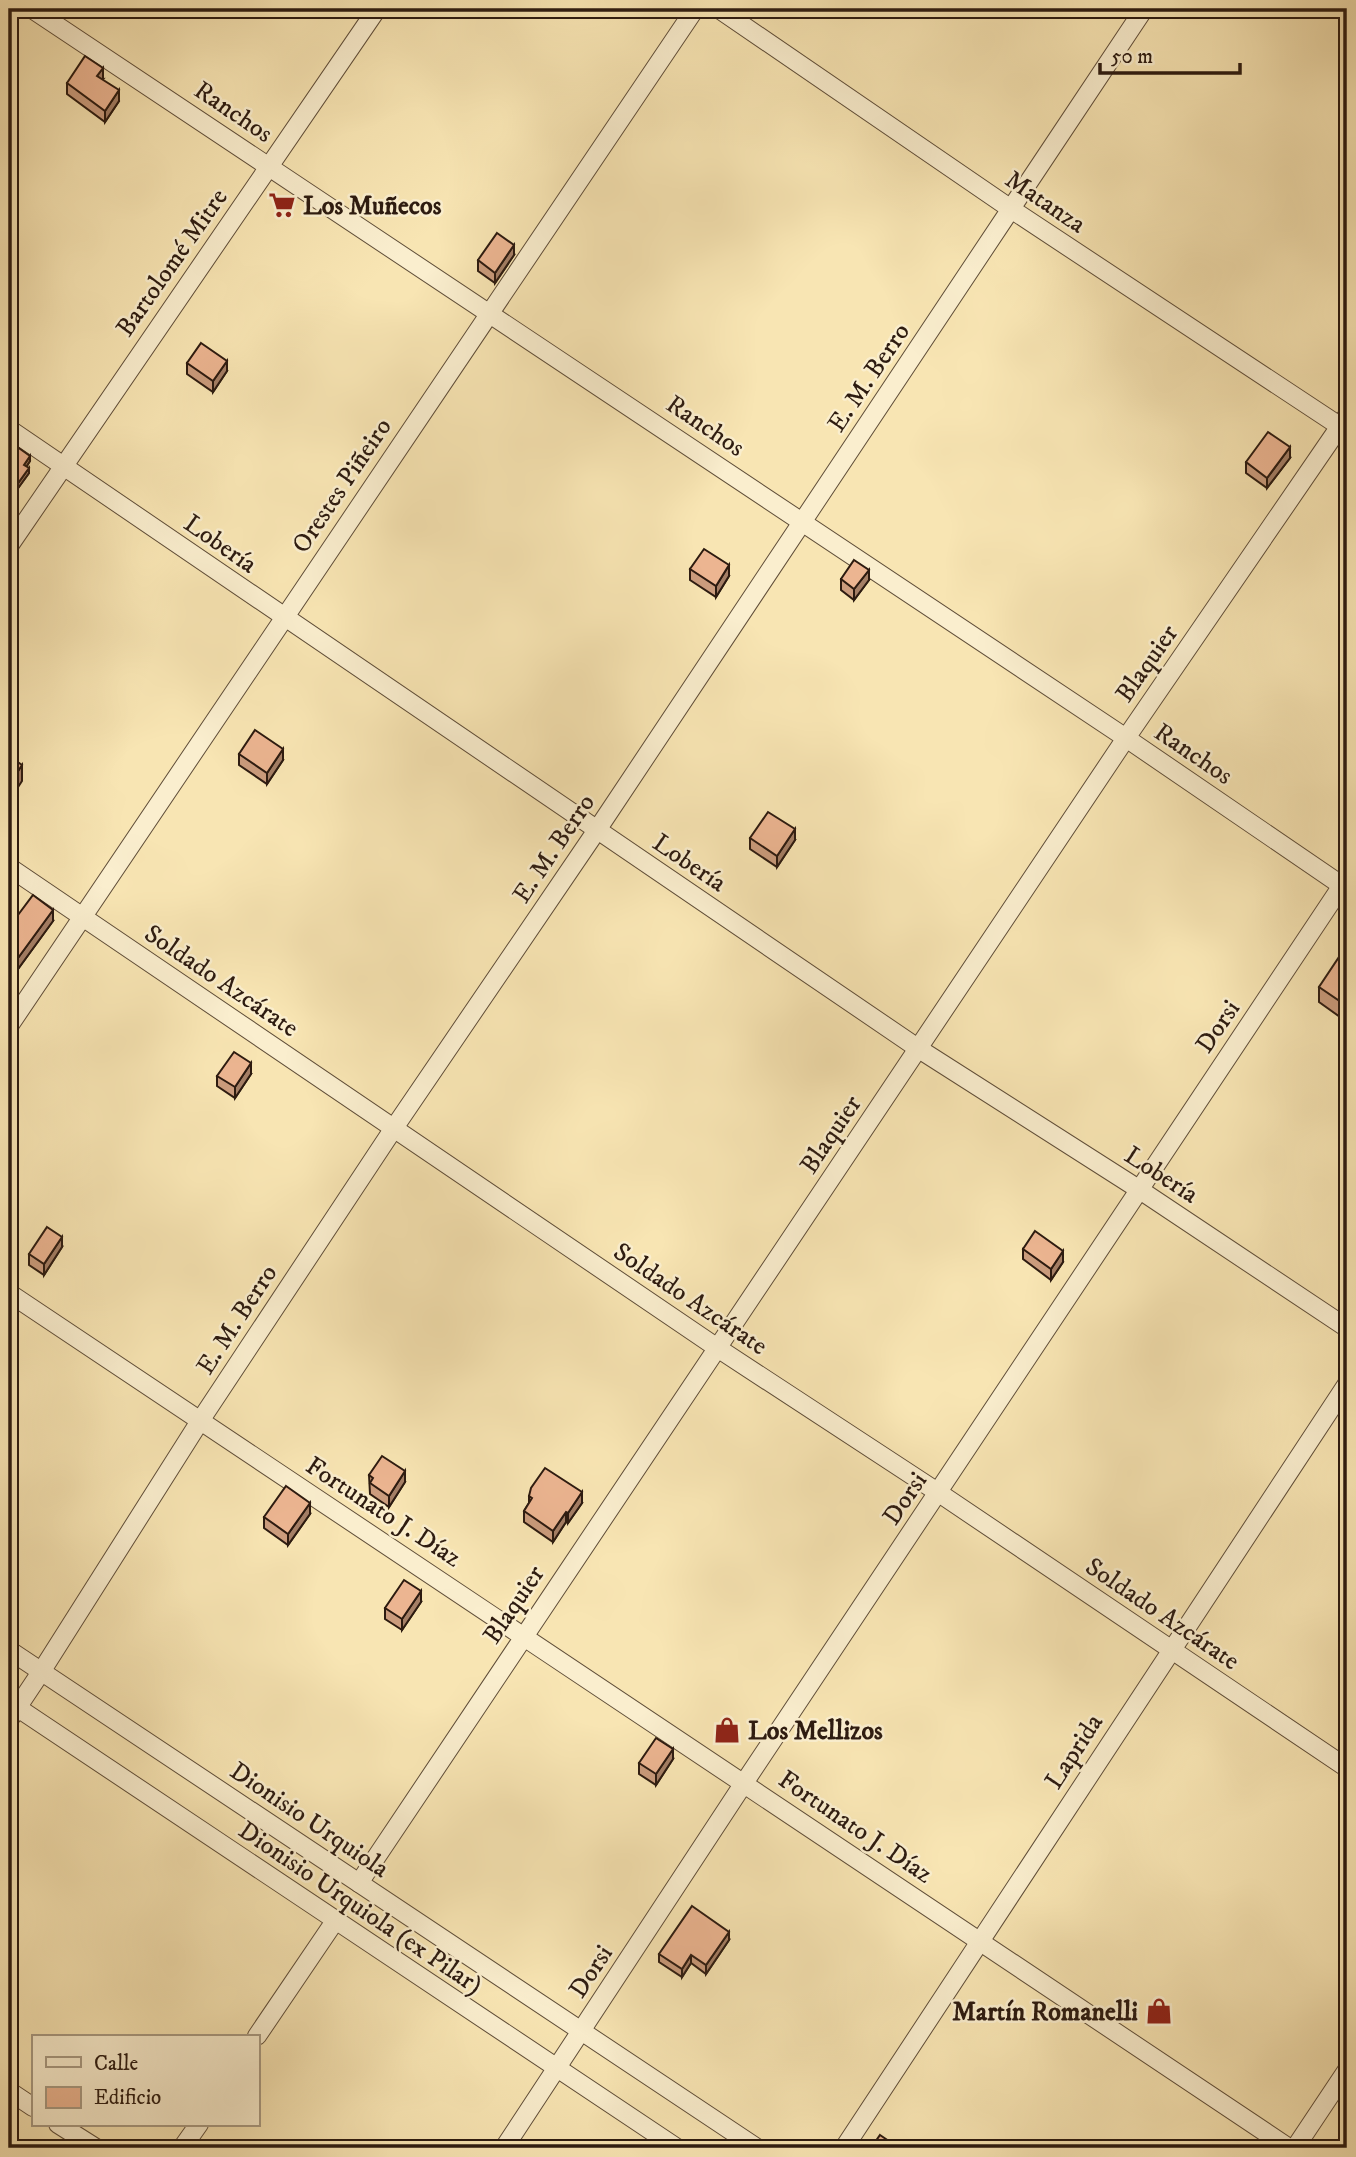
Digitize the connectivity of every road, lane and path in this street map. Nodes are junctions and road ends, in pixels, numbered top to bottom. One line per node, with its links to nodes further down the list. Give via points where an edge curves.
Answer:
1 (32, 9): 6 (street, Ranchos)
2 (377, 9): 6 (street, Bartolomé Mitre)
3 (695, 9): 8 (street, Orestes Piñeiro)
4 (719, 9): 7 (street, Matanza)
5 (1144, 9): 7 (street, E. M. Berro)
6 (270, 166): 8 (street, Ranchos); 11 (street, Bartolomé Mitre)
7 (1011, 209): 9 (street, Matanza); 12 (street, E. M. Berro)
8 (490, 313): 12 (street, Ranchos); 14 (street, Orestes Piñeiro)
9 (1345, 424): 15 (street, Blaquier)
10 (9, 429): 11 (street, Lobería)
11 (63, 465): 13 (street, Bartolomé Mitre); 14 (street, Lobería)
12 (803, 522): 15 (street, Ranchos); 16 (street, E. M. Berro)
13 (9, 546)
14 (284, 617): 16 (street, Lobería); 19 (street, Orestes Piñeiro)
15 (1126, 738): 18 (street, Ranchos); 21 (street, Blaquier)
16 (597, 830): 21 (street, Lobería); 22 (street, E. M. Berro)
17 (9, 867): 19 (street, Soldado Azcárate)
18 (1346, 884): 23 (street, Dorsi)
19 (82, 918): 20 (street, Orestes Piñeiro); 22 (street, Soldado Azcárate)
20 (9, 1026)
21 (919, 1049): 23 (street, Lobería); 26 (street, Blaquier)
22 (394, 1128): 26 (street, Soldado Azcárate); 28 (street, E. M. Berro)
23 (1140, 1190): 25 (street, Lobería); 29 (street, Dorsi)
24 (9, 1293): 28 (street, Fortunato J. Díaz)
25 (1347, 1328)
26 (716, 1348): 29 (street, Soldado Azcárate); 30 (street, Blaquier)
27 (1347, 1384): 32 (street, Laprida)
28 (200, 1421): 30 (street, Fortunato J. Díaz); 33 (street, E. M. Berro)
29 (939, 1493): 32 (street, Soldado Azcárate); 36 (street, Dorsi)
30 (524, 1635): 36 (street, Fortunato J. Díaz); 37 (street, Blaquier)
31 (9, 1650): 33 (street, Dionisio Urquiola)
32 (1170, 1650): 35 (street, Soldado Azcárate); 39 (street, Laprida)
33 (41, 1672): 34 (street, E. M. Berro); 37 (street, Dionisio Urquiola)
34 (11, 1710): 38 (street, Dionisio Urquiola (ex Pilar))
35 (1347, 1768)
36 (744, 1783): 39 (street, Fortunato J. Díaz); 40 (street, Dorsi)
37 (359, 1883): 40 (street, Dionisio Urquiola)
38 (335, 1920): 41 (street); 42 (street, Dionisio Urquiola (ex Pilar))
39 (980, 1941): 53 (street, Laprida); 54 (street, Fortunato J. Díaz)
40 (582, 2030): 42 (street, Dorsi); 52 (street)
41 (258, 2035)
42 (556, 2068): 50 (street, Dorsi); 51 (street, Dionisio Urquiola (ex Pilar))
43 (1347, 2070): 55 (street)
44 (9, 2091): 45 (street)
45 (32, 2106)
46 (61, 2126): 48 (street)
47 (198, 2126): 49 (street)
48 (96, 2148)
49 (182, 2148)
50 (504, 2148)
51 (677, 2148)
52 (757, 2148)
53 (844, 2148)
54 (1289, 2148)
55 (1295, 2148)

